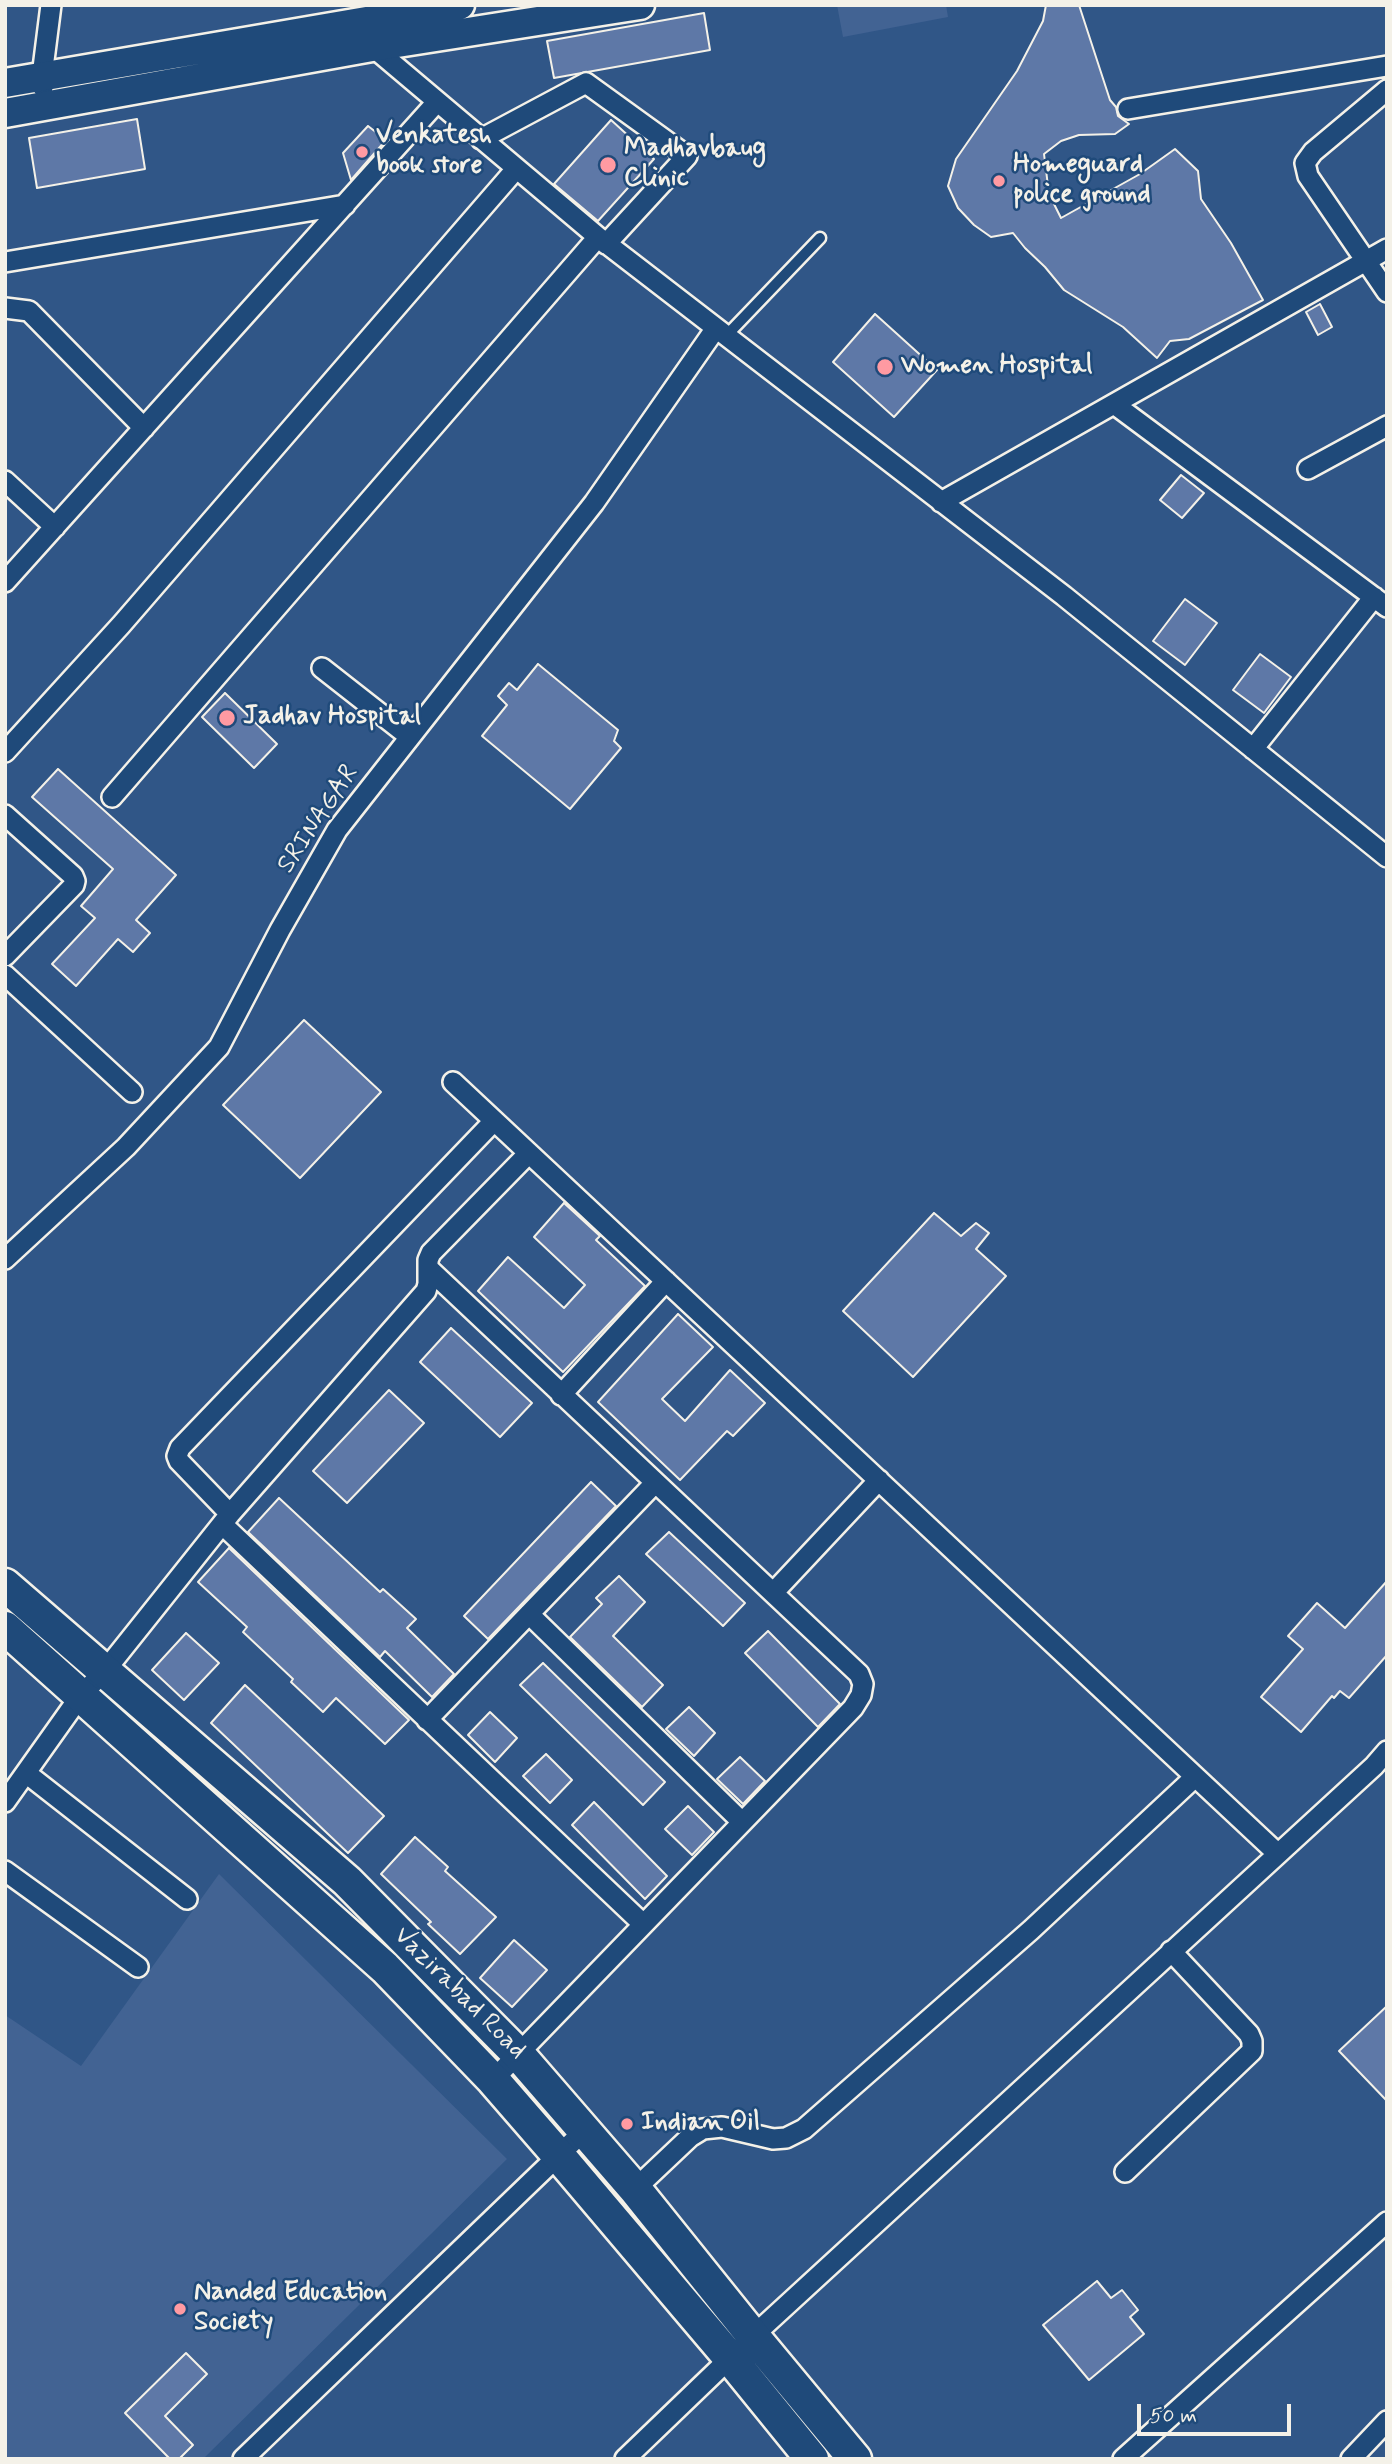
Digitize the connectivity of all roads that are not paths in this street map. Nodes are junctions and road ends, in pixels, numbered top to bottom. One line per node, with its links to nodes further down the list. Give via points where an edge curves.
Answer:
1 (51, 5): 7 (street)
2 (460, 5): 4 (main road)
3 (640, 5): 5 (main road)
4 (348, 25): 5 (street); 7 (main road)
5 (372, 47): 10 (street); 11 (main road)
6 (1387, 66): 12 (street)
7 (42, 76): 8 (main road); 11 (street)
8 (5, 83)
9 (1387, 90): 20 (street, via 1305,163 1308,176)
10 (437, 102): 14 (street); 16 (street)
11 (44, 106): 13 (main road)
12 (1128, 109)
13 (5, 113)
14 (481, 139): 15 (street); 18 (street, via 586,83 687,156)
15 (516, 169): 18 (street); 37 (street, via 121,625)
16 (345, 205): 21 (street); 27 (street)
17 (820, 238): 24 (lane)
18 (602, 241): 24 (street); 38 (street)
19 (1387, 249): 20 (street)
20 (1366, 261): 22 (street); 25 (street)
21 (5, 262)
22 (1387, 292)
23 (5, 308): 27 (street, via 29,311)
24 (721, 332): 30 (street); 35 (street, SRINAGAR)
25 (1114, 404): 30 (street); 33 (street)
26 (1387, 426): 28 (street)
27 (144, 428): 31 (street)
28 (1308, 469)
29 (5, 481): 31 (street)
30 (941, 502): 36 (street)
31 (55, 527): 32 (street)
32 (5, 582)
33 (1380, 602): 36 (street)
34 (322, 668): 35 (street)
35 (410, 737): 47 (street, SRINAGAR, via 337,830 219,1047 126,1147)
36 (1253, 749): 40 (street)
37 (5, 752)
38 (112, 797)
39 (5, 815): 41 (street, via 75,881)
40 (1385, 854)
41 (5, 956)
42 (5, 975): 44 (street)
43 (453, 1082): 45 (street)
44 (132, 1092)
45 (494, 1121): 46 (street); 53 (street, via 180,1448 179,1461)
46 (528, 1153): 48 (street, via 431,1253); 49 (street)
47 (5, 1259)
48 (428, 1268): 50 (street); 53 (street, via 426,1291)
49 (666, 1281): 50 (street); 51 (street)
50 (561, 1395): 52 (street)
51 (879, 1480): 55 (street); 63 (street)
52 (655, 1483): 55 (street); 56 (street)
53 (226, 1519): 58 (street); 60 (street)
54 (5, 1585): 58 (main road, Vazirabad Road)
55 (773, 1593): 65 (street, via 859,1674 863,1684 853,1708)
56 (529, 1614): 60 (street); 65 (street)
57 (5, 1628): 59 (main road, Vazirabad Road)
58 (104, 1672): 59 (street); 72 (main road, Vazirabad Road, via 347,1881)
59 (81, 1695): 62 (street); 73 (main road, Vazirabad Road, via 385,1968)
60 (428, 1720): 69 (street)
61 (1387, 1751): 66 (street)
62 (26, 1773): 64 (street); 68 (street)
63 (1195, 1777): 66 (street); 77 (street, via 1031,1930 804,2129 773,2139 722,2127 703,2129)
64 (5, 1802)
65 (743, 1822): 69 (street)
66 (1278, 1854): 70 (street)
67 (5, 1871): 71 (street)
68 (187, 1899)
69 (643, 1924): 72 (street)
70 (1171, 1951): 76 (street, via 1249,2034 1252,2051); 79 (street)
71 (138, 1966)
72 (519, 2055): 73 (street); 74 (main road, Vazirabad Road)
73 (493, 2080): 75 (main road, Vazirabad Road)
74 (585, 2130): 75 (street); 77 (main road, Vazirabad Road)
75 (559, 2156): 80 (main road, Vazirabad Road); 82 (street)
76 (1125, 2172)
77 (635, 2189): 79 (main road, Vazirabad Road)
78 (1387, 2222): 86 (street)
79 (753, 2336): 80 (street); 85 (main road, Vazirabad Road)
80 (730, 2358): 83 (street); 84 (main road, Vazirabad Road)
81 (1387, 2421): 87 (street)
82 (243, 2459)
83 (625, 2459)
84 (811, 2459)
85 (855, 2459)
86 (1123, 2459)
87 (1351, 2459)

